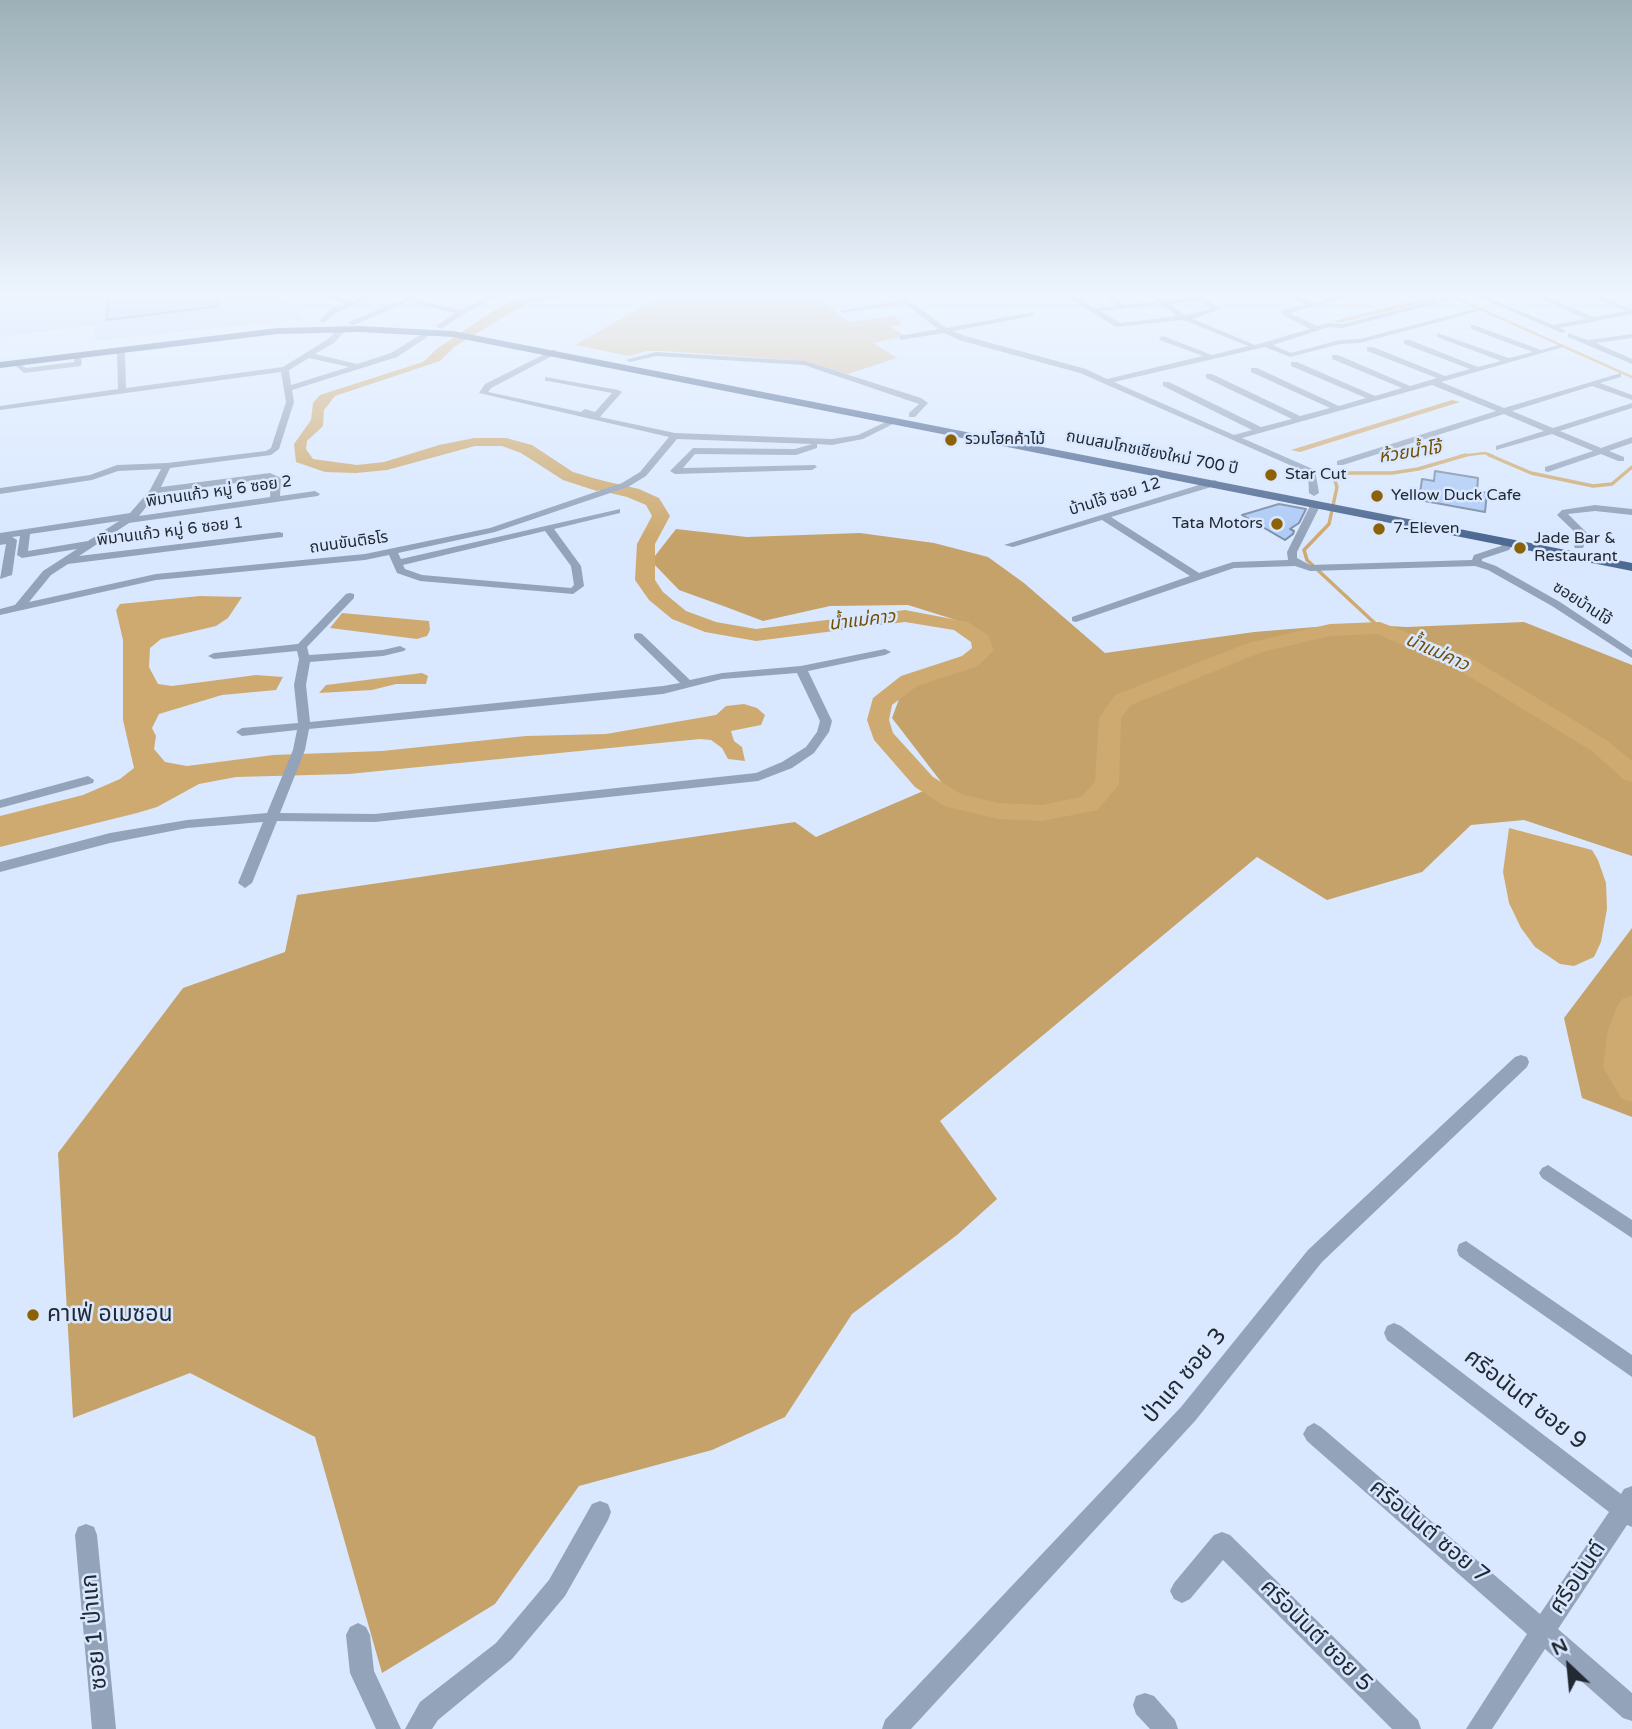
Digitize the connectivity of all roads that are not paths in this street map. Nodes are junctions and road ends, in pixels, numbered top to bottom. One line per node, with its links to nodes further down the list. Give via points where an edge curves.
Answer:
1 (122, 375): 26 (street)
2 (245, 375): 26 (street)
3 (286, 375): 24 (street)
4 (335, 375): 24 (street)
5 (511, 375): 31 (street, via 483,390 491,396)
6 (665, 375): 36 (main road, ถนนสมโภชเชียงใหม่ 700 ปี)
7 (709, 375): 34 (main road, ถนนสมโภชเชียงใหม่ 700 ปี)
8 (840, 375): 34 (street, via 924,403)
9 (1089, 375): 20 (street)
10 (1133, 375): 20 (street)
11 (1264, 375): 32 (street)
12 (1319, 375): 27 (street)
13 (1377, 375): 25 (street)
14 (1433, 375): 19 (street)
15 (1464, 375): 19 (street)
16 (1618, 375): 22 (street)
17 (1209, 376): 35 (street)
18 (548, 379): 31 (street, via 618,392 597,415 552,405)
19 (1446, 380): 21 (street)
20 (1107, 381): 40 (street)
21 (1432, 381): 25 (street); 33 (street)
22 (1592, 383): 28 (street); 33 (street)
23 (1166, 384): 37 (street)
24 (289, 388): 48 (street, via 275,449)
25 (1408, 388): 27 (street)
26 (122, 392): 30 (street)
27 (1373, 398): 32 (street)
28 (1632, 398)
29 (1632, 405): 38 (street)
30 (0, 408)
31 (546, 408): 39 (street)
32 (1337, 408): 35 (street)
33 (1504, 411): 38 (street); 47 (street)
34 (912, 415): 57 (main road, ถนนสมโภชเชียงใหม่ 700 ปี)
35 (1299, 419): 37 (street)
36 (895, 421): 42 (street, via 860,437); 52 (main road, ถนนสมโภชเชียงใหม่ 700 ปี)
37 (1260, 430): 40 (street)
38 (1552, 431): 43 (street); 44 (street)
39 (676, 436): 42 (street); 73 (street, ถนนขันติธโร, via 643,474 625,485)
40 (1235, 437): 57 (street, via 1312,472)
41 (1632, 440): 44 (street)
42 (822, 443): 45 (street, via 796,452)
43 (1499, 448)
44 (1601, 451): 46 (street); 51 (street)
45 (777, 452): 50 (street); 50 (street, via 693,451 676,471)
46 (1620, 459)
47 (1340, 463)
48 (167, 466): 53 (street, via 117,468 92,477); 54 (street)
49 (812, 467): 50 (street)
50 (772, 468)
51 (1548, 469)
52 (1215, 483): 57 (main road, ถนนสมโภชเชียงใหม่ 700 ปี); 61 (street, บ้านโจ้ ซอย 12)
53 (0, 491)
54 (154, 491): 56 (street, via 270,476 276,478); 62 (street)
55 (315, 494): 56 (street, พิมานแก้ว หมู่ 6 ซอย 2)
56 (275, 500): 62 (street, พิมานแก้ว หมู่ 6 ซอย 2)
57 (1320, 500): 58 (main road, ถนนสมโภชเชียงใหม่ 700 ปี); 75 (street, via 1292,552)
58 (1353, 506): 69 (main road, ถนนสมโภชเชียงใหม่ 700 ปี); 71 (main road, ถนนสมโภชเชียงใหม่ 700 ปี)
59 (617, 511): 63 (street)
60 (1632, 512): 71 (street, via 1595,508 1565,512 1562,515 1583,534)
61 (1104, 517): 70 (street, บ้านโจ้ ซอย 12); 79 (street)
62 (130, 518): 64 (street, พิมานแก้ว หมู่ 6 ซอย 2); 68 (street)
63 (548, 528): 73 (street); 73 (street, via 576,566 579,586 573,591 420,578 401,570)
64 (25, 532): 66 (street, พิมานแก้ว หมู่ 6 ซอย 2); 68 (street, via 22,555)
65 (279, 535): 74 (street, พิมานแก้ว หมู่ 6 ซอย 1)
66 (0, 536)
67 (0, 542): 78 (street, via 12,540 7,575)
68 (93, 542): 74 (street)
69 (1510, 542): 76 (street); 77 (main road, ถนนสมโภชเชียงใหม่ 700 ปี)
70 (1009, 545)
71 (1579, 546): 72 (main road, ถนนสมโภชเชียงใหม่ 700 ปี)
72 (1632, 556)
73 (395, 558): 81 (street, ถนนขันติธโร, via 156,577)
74 (65, 561): 81 (street, via 39,581)
75 (1296, 563): 76 (street, via 1310,569); 79 (street, via 1233,565)
76 (1476, 563): 88 (street, ซอยบ้านโจ้, via 1556,604)
77 (1632, 567)
78 (0, 576)
79 (1198, 577): 83 (street)
80 (350, 596): 87 (street)
81 (20, 606): 82 (street, ถนนขันติธโร)
82 (0, 612)
83 (1076, 619)
84 (638, 636): 91 (street)
85 (400, 649): 87 (street)
86 (885, 652): 90 (street)
87 (303, 653): 89 (street); 92 (street)
88 (1632, 655)
89 (214, 656)
90 (801, 670): 91 (street, via 722,676); 96 (street, via 826,721 823,732 810,750 758,777 375,818)
91 (689, 685): 92 (street)
92 (304, 725): 93 (street); 96 (street, via 299,750)
93 (242, 732)
94 (88, 780): 95 (street)
95 (0, 804)
96 (271, 817): 97 (street, via 187,824 110,838); 98 (street)
97 (0, 867)
98 (245, 883)
99 (1521, 1062): 117 (street, ป่าแก ซอย 3, via 1315,1256 1188,1414)
100 (1548, 1173): 101 (street)
101 (1632, 1230)
102 (1466, 1250): 104 (street)
103 (1394, 1333): 106 (street, ศรีอนันต์ ซอย 9)
104 (1632, 1367)
105 (1314, 1434): 110 (street, ศรีอนันต์ ซอย 7)
106 (1629, 1508): 110 (street, ศรีอนันต์)
107 (600, 1512): 114 (street, via 557,1588 504,1651)
108 (86, 1535): 115 (street, ซอย 1 ป่าแก)
109 (1182, 1591): 119 (street, ศรีอนันต์ ซอย 5, via 1222,1543)
110 (1544, 1630): 113 (street, ศรีอนันต์ ซอย 7); 120 (street, ศรีอนันต์)
111 (358, 1634): 116 (street, via 362,1673)
112 (1145, 1705): 118 (street)
113 (1632, 1709)
114 (423, 1720)
115 (104, 1729)
116 (389, 1729)
117 (894, 1729)
118 (1166, 1729)
119 (1409, 1729)
120 (1478, 1729)

